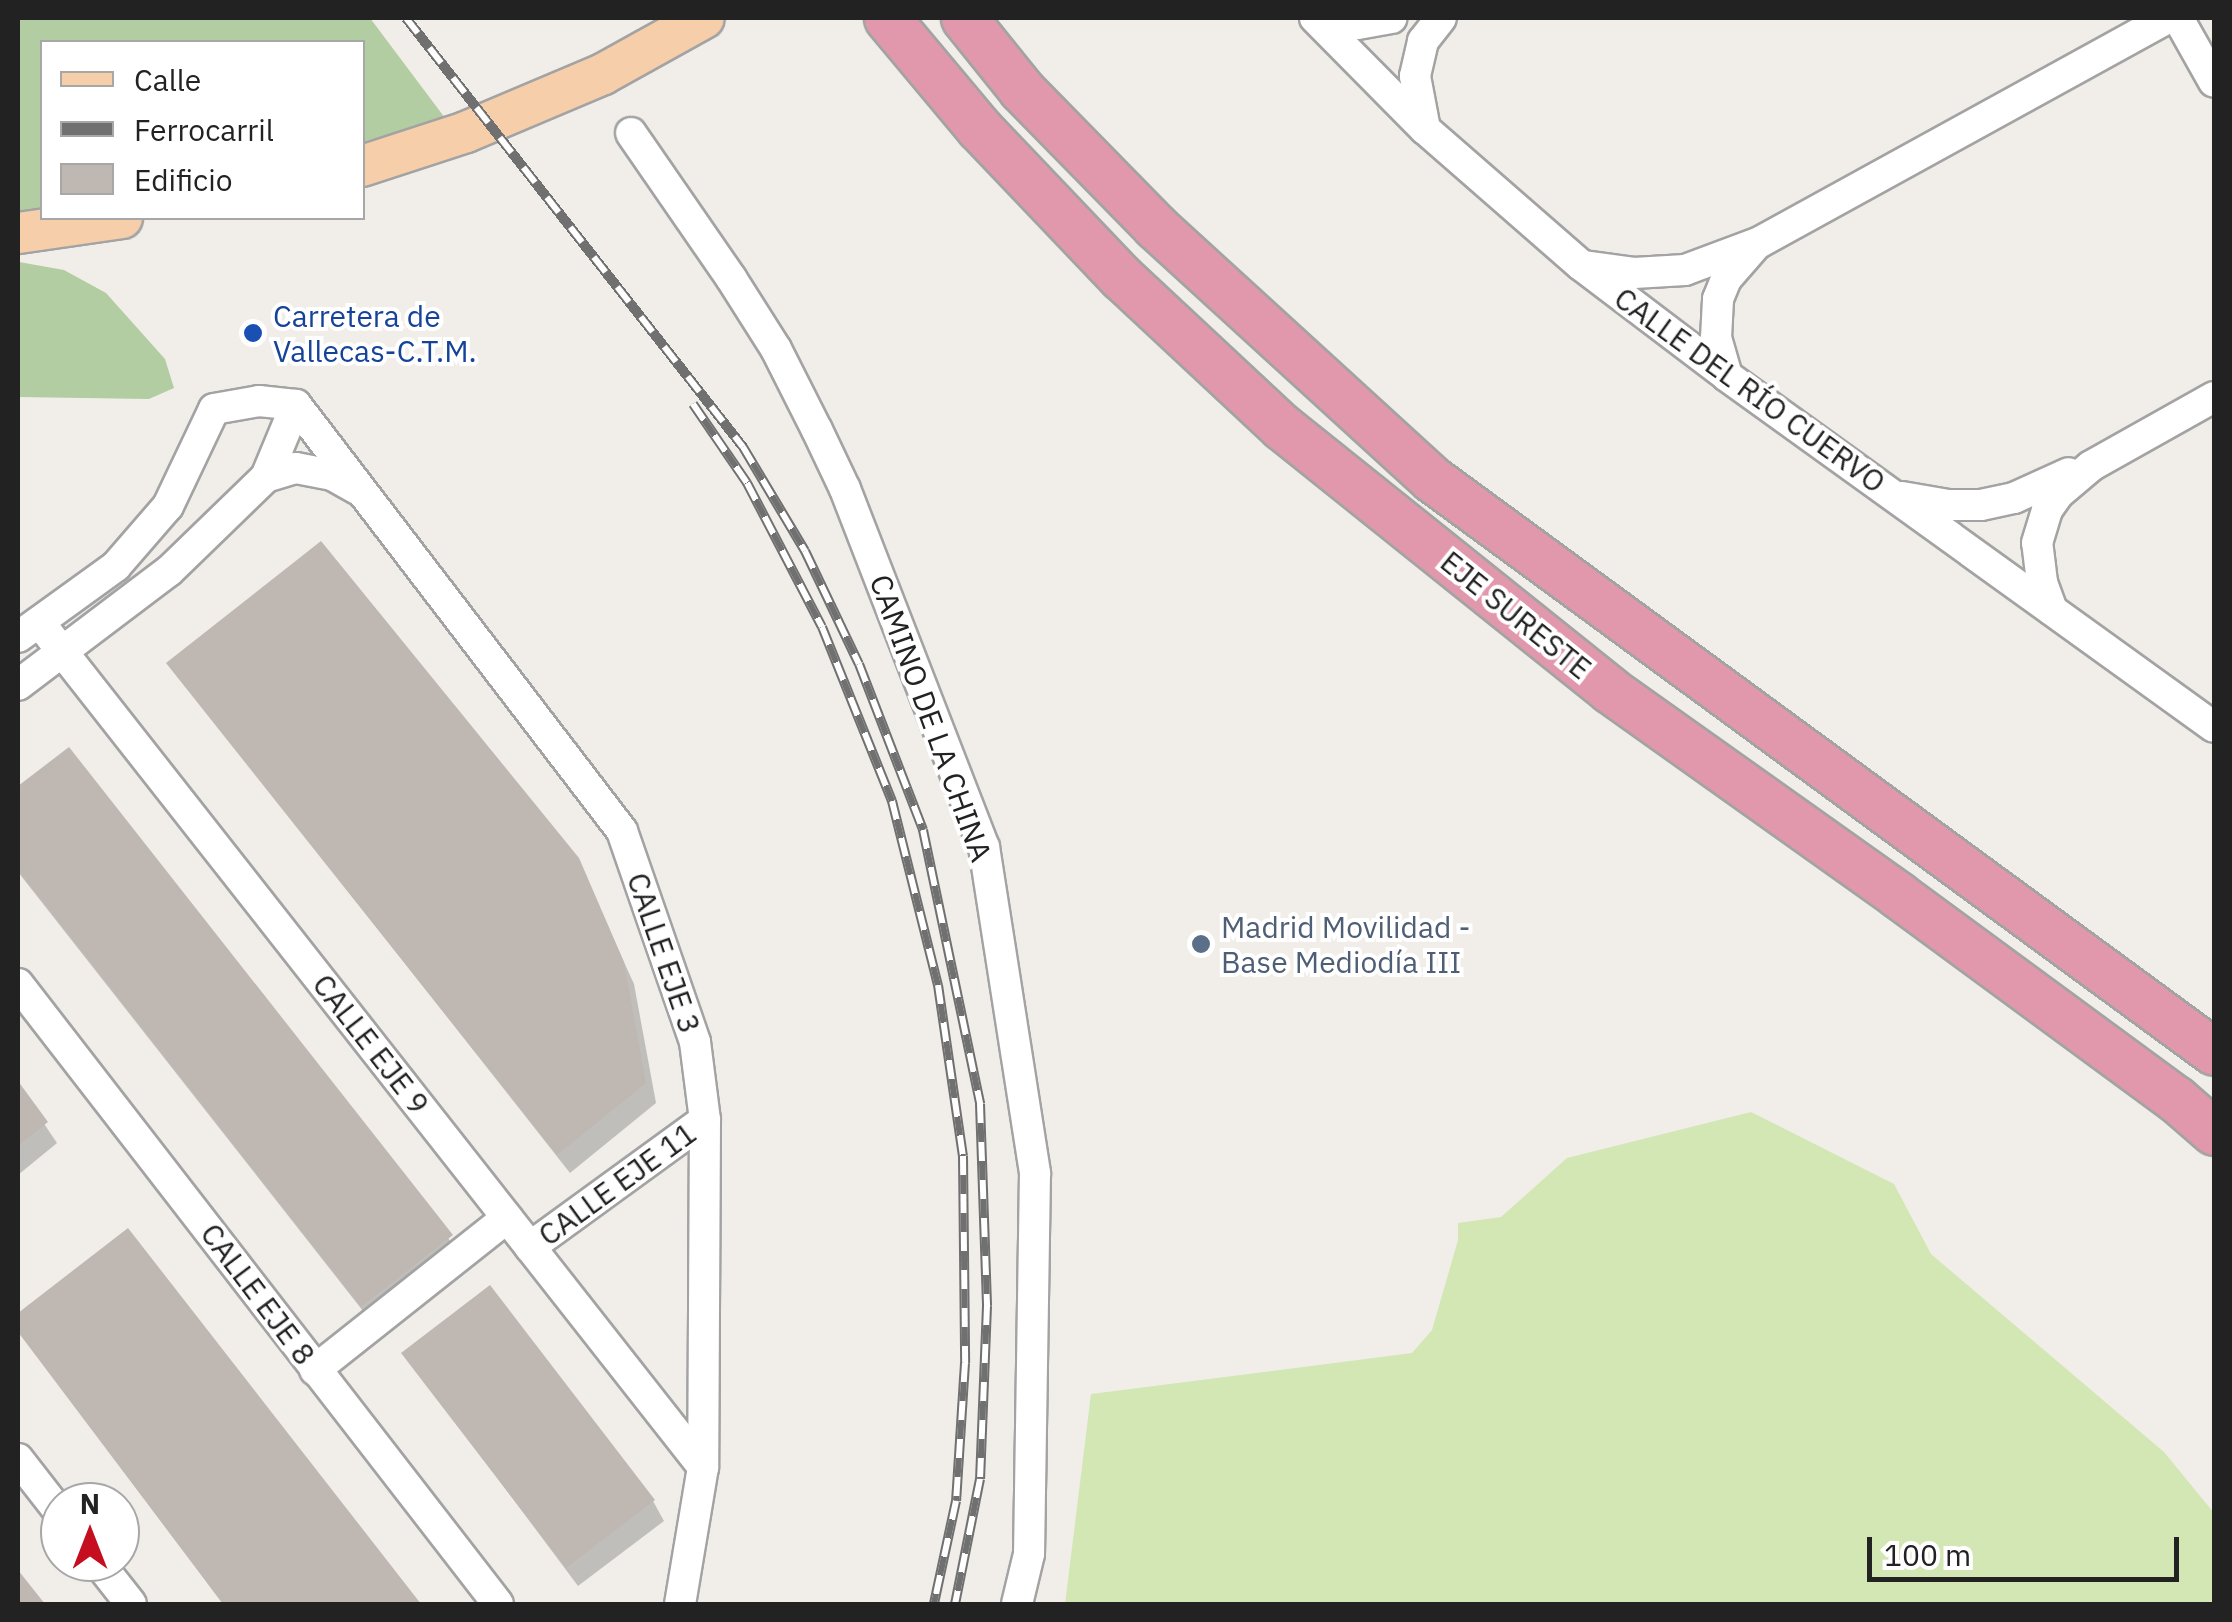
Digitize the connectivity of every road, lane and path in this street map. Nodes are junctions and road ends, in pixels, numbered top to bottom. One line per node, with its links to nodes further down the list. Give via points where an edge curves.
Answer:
1 (704, 18): 12 (main road, via 603,74 466,132)
2 (887, 18): 32 (highway, EJE SURESTE, via 978,128 1121,277 1282,427 1610,690)
3 (964, 18): 30 (highway, EJE SURESTE, via 1021,89 1155,226 1432,480)
4 (1318, 18): 5 (street, via 1358,24); 10 (street, CALLE DEL RÍO CUERVO)
5 (1392, 18)
6 (1441, 18): 10 (street, via 1423,41 1415,76)
7 (2168, 18): 15 (street)
8 (2178, 18): 9 (street)
9 (2214, 82)
10 (1424, 129): 16 (street, CALLE DEL RÍO CUERVO)
11 (631, 133): 43 (street, CAMINO DE LA CHINA, via 732,278 817,430 984,847 1035,1173 1029,1554)
12 (365, 165)
13 (108, 220): 14 (main road)
14 (18, 233)
15 (1760, 242): 16 (street, via 1659,273); 17 (street, via 1739,260 1718,300 1716,338)
16 (1581, 266): 17 (street, CALLE DEL RÍO CUERVO)
17 (1728, 376): 23 (street, CALLE DEL RÍO CUERVO)
18 (2214, 397): 20 (street)
19 (296, 405): 21 (street); 22 (street); 25 (street, via 214,409 168,506 116,566)
20 (2091, 466): 23 (street, via 1981,505); 24 (street, via 2058,494 2040,526 2037,561)
21 (266, 477): 22 (street, CALLE EJE 3, via 296,468 332,475); 26 (street, via 169,571)
22 (366, 494): 31 (street, CALLE EJE 3, via 622,830 694,1042)
23 (1889, 494): 24 (street, CALLE DEL RÍO CUERVO)
24 (2052, 610): 28 (street, CALLE DEL RÍO CUERVO)
25 (28, 629): 26 (street, CALLE EJE 9)
26 (62, 650): 27 (street); 33 (street, CALLE EJE 9)
27 (18, 685)
28 (2212, 725)
29 (18, 984): 35 (street, CALLE EJE 8)
30 (2214, 1052)
31 (705, 1120): 34 (street, CALLE EJE 11); 37 (street, CALLE EJE 3)
32 (2214, 1132)
33 (507, 1218): 34 (street, CALLE EJE 9); 35 (street, CALLE EJE 11)
34 (530, 1247): 37 (street, CALLE EJE 9)
35 (315, 1370): 41 (street, CALLE EJE 8)
36 (18, 1459): 38 (street)
37 (703, 1466): 42 (street, CALLE EJE 3)
38 (40, 1488)
39 (114, 1582): 40 (street)
40 (131, 1604)
41 (498, 1604)
42 (680, 1604)
43 (1017, 1604)

